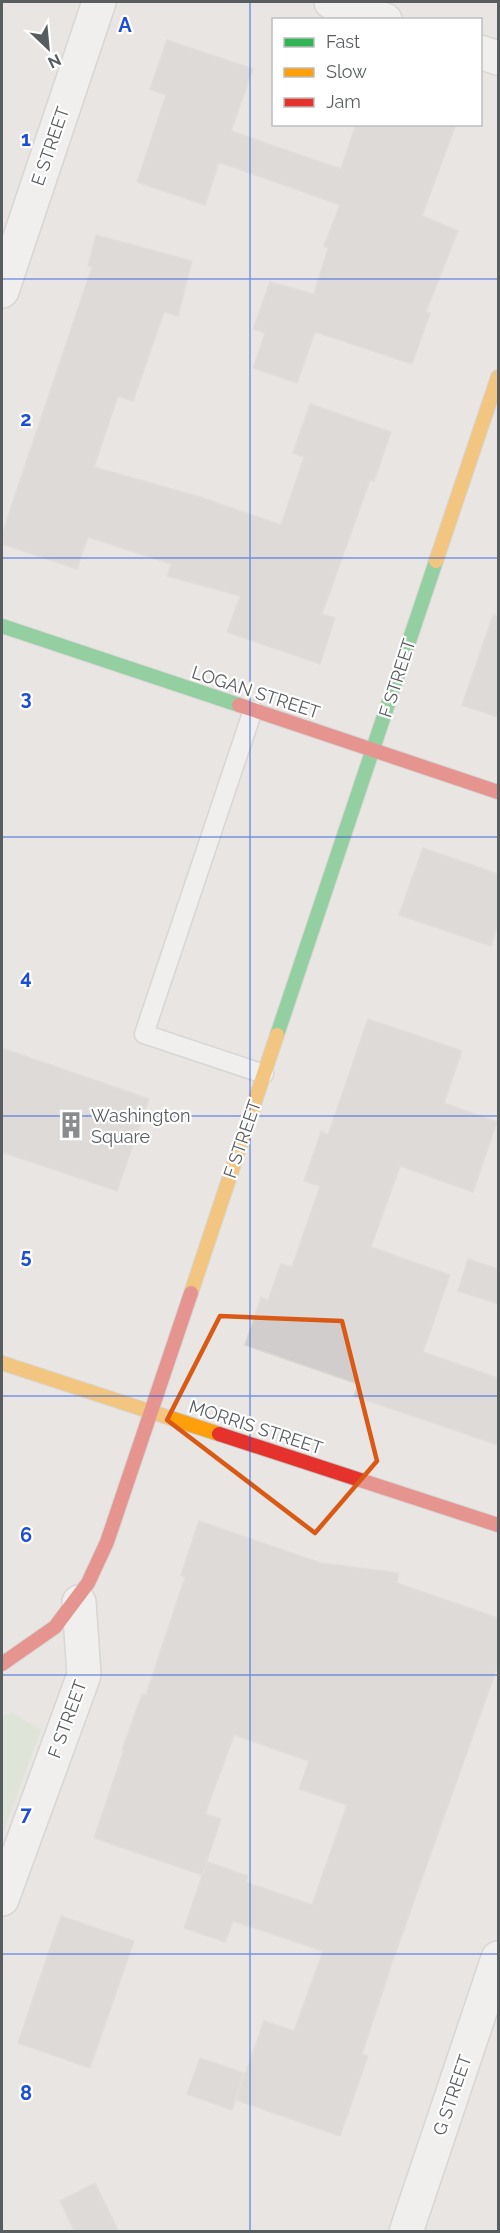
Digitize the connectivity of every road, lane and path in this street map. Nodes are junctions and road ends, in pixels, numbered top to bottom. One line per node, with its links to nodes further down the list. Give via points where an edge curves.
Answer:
1 (99, 2): 6 (street, E STREET)
2 (331, 2): 3 (street)
3 (379, 18)
4 (482, 53): 5 (street)
5 (498, 58)
6 (2, 291)
7 (498, 377): 10 (street, F STREET)
8 (2, 626): 9 (street, LOGAN STREET)
9 (252, 710): 10 (street, LOGAN STREET); 12 (lane, via 144,1034)
10 (373, 750): 11 (street, LOGAN STREET); 12 (street, F STREET)
11 (498, 792)
12 (264, 1074): 14 (street, F STREET)
13 (2, 1363): 14 (street, MORRIS STREET)
14 (150, 1412): 15 (street, MORRIS STREET); 16 (street, F STREET, via 107,1542)
15 (498, 1525)
16 (79, 1602): 17 (street, via 48,1634); 18 (street, F STREET, via 84,1675)
17 (2, 1664)
18 (2, 1899)
19 (498, 1958): 20 (street, G STREET)
20 (416, 2229)

